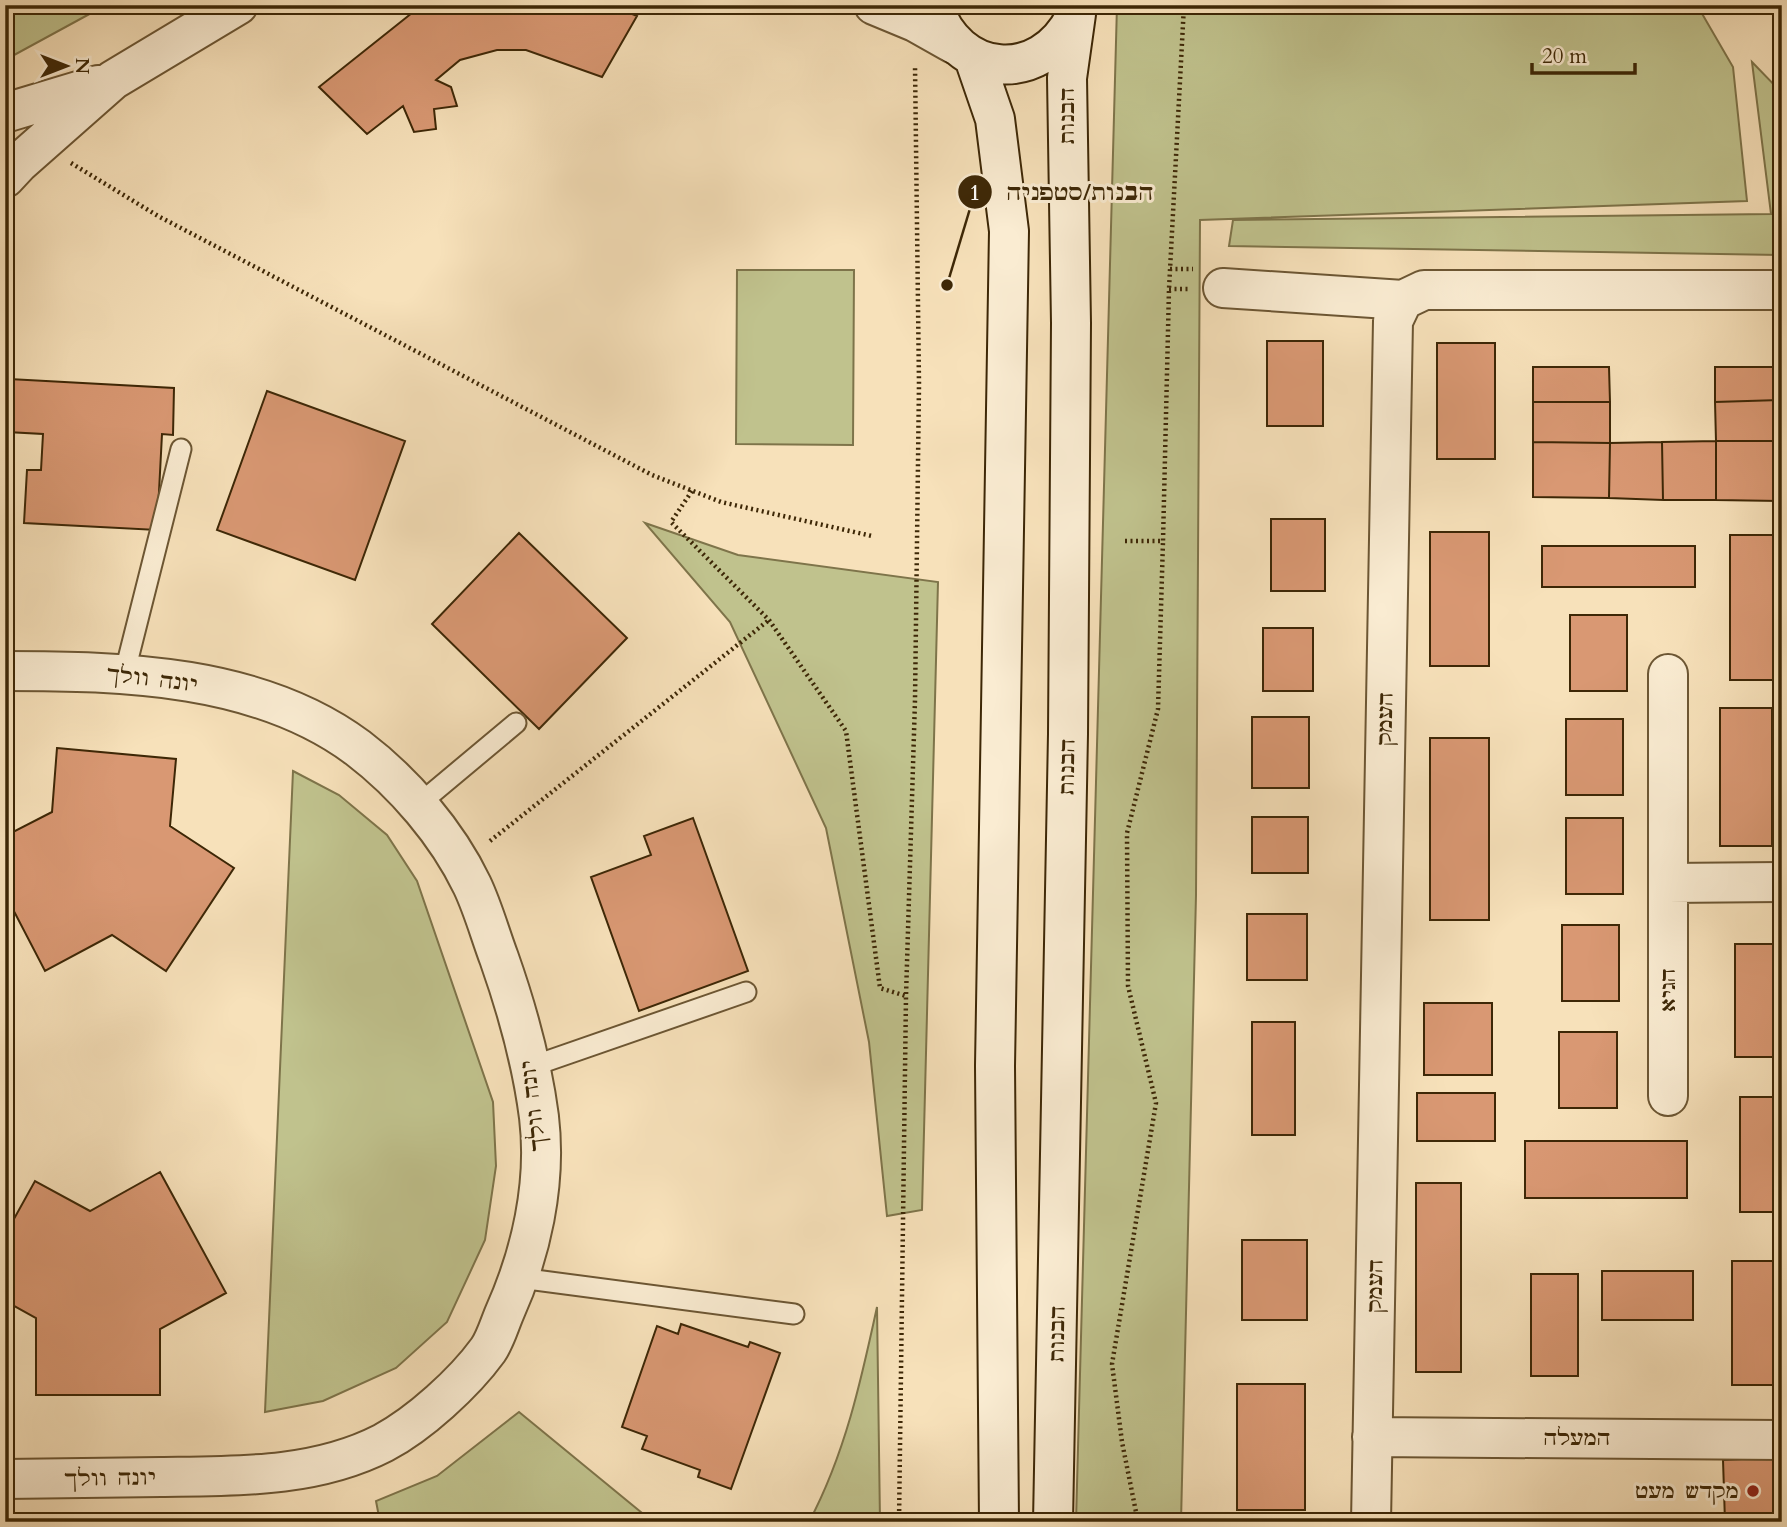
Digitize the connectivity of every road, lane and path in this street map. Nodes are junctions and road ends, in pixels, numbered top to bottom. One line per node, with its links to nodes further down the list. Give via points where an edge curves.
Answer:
1 (237, 5): 7 (street)
2 (874, 5): 5 (street)
3 (1184, 5): 18 (path, via 1169,289)
4 (1077, 9): 6 (street, via 1065,36 1047,53 1023,63 999,65); 39 (street, הבנות, via 1067,78 1071,323 1068,720)
5 (924, 14): 6 (street); 29 (path, via 915,700)
6 (964, 51): 38 (street, via 995,119 1009,244 995,1066)
7 (113, 80): 8 (street); 9 (street)
8 (5, 113)
9 (40, 145): 10 (street); 15 (path, via 158,216 652,475)
10 (5, 178)
11 (1223, 288): 13 (street)
12 (1782, 290): 13 (street, via 1424,290)
13 (1403, 300): 34 (street, העמק, via 1393,321)
14 (181, 449): 22 (lane)
15 (692, 491): 16 (path, via 787,519); 19 (path, via 671,522)
16 (872, 536)
17 (1125, 541): 18 (path)
18 (1163, 541): 40 (path, via 1157,709 1127,833 1128,986 1156,1102 1112,1364)
19 (769, 620): 25 (path); 29 (path, via 846,731 880,988)
20 (5, 671): 22 (street, יונה וולך)
21 (1668, 674): 27 (street, הגיא)
22 (124, 675): 24 (street, יונה וולך, via 205,685 255,697 316,723 357,747)
23 (516, 723): 24 (lane)
24 (418, 805): 25 (street, יונה וולך)
25 (460, 864): 30 (street, יונה וולך, via 511,991)
26 (1782, 882): 27 (street)
27 (1668, 883): 31 (street, הגיא)
28 (746, 992): 30 (lane)
29 (906, 996): 37 (path)
30 (530, 1067): 32 (street, יונה וולך, via 539,1121 539,1188)
31 (1668, 1096)
32 (520, 1278): 33 (lane); 36 (street, יונה וולך, via 489,1348 440,1402 383,1443 313,1468 251,1476)
33 (794, 1314)
34 (1372, 1437): 35 (street, המעלה); 41 (street, העמק)
35 (1782, 1440)
36 (5, 1479)
37 (899, 1522)
38 (999, 1522)
39 (1053, 1522)
40 (1138, 1522)
41 (1371, 1522)

